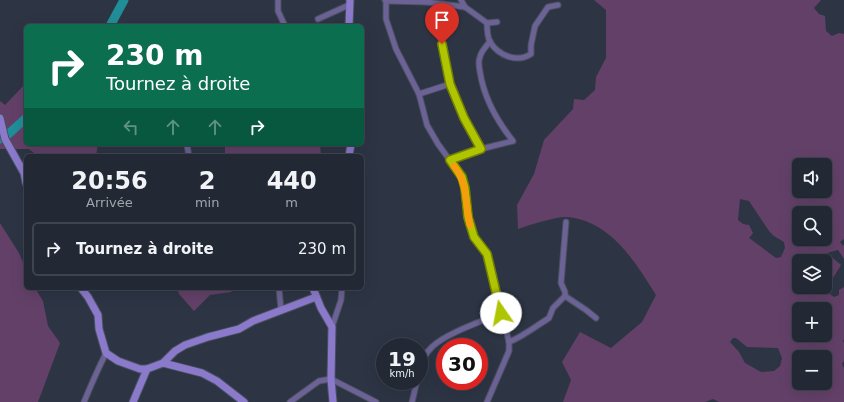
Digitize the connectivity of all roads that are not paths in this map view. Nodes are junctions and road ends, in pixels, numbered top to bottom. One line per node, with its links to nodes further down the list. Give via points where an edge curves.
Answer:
1 (278, 0): 11 (street, via 278,11)
2 (461, 0): 7 (street)
3 (386, 1): 5 (street); 15 (street, via 386,19)
4 (349, 3): 8 (street); 12 (street)
5 (443, 4): 7 (street); 14 (street, via 439,29)
6 (558, 5): 13 (street, via 548,7 535,26 532,54 518,59 505,56)
7 (465, 7): 10 (street)
8 (318, 19)
9 (497, 22): 10 (street)
10 (487, 23): 13 (street)
11 (284, 24)
12 (348, 24)
13 (490, 41): 17 (street, via 480,57 481,81 493,112 513,141)
14 (450, 84): 15 (street); 17 (street)
15 (419, 94): 18 (street, via 427,125)
16 (0, 118): 19 (street, via 4,136)
17 (481, 149): 18 (street)
18 (450, 160): 28 (street, via 462,177 468,217 474,237 487,254)
19 (24, 173)
20 (566, 222): 25 (street, via 561,283)
21 (83, 290): 33 (street, via 98,315)
22 (280, 290): 27 (street)
23 (314, 290): 26 (street)
24 (342, 290): 30 (street)
25 (565, 296): 29 (street); 31 (street, via 553,308 550,318)
26 (316, 297): 27 (street); 30 (street)
27 (280, 310): 34 (street, via 239,329 185,346)
28 (501, 313): 31 (street); 32 (street, via 443,338)
29 (596, 318)
30 (332, 327): 36 (street)
31 (509, 342): 45 (street, via 509,351)
32 (428, 351)
33 (106, 353): 35 (street, via 131,366); 38 (street)
34 (162, 363): 35 (street); 40 (street, via 202,373)
35 (147, 369): 39 (street)
36 (331, 379): 41 (street, via 319,381); 42 (street); 43 (street)
37 (415, 390): 44 (street)
38 (84, 402)
39 (133, 402)
40 (244, 402)
41 (290, 402)
42 (333, 402)
43 (376, 402)
44 (412, 402)
45 (487, 402)

